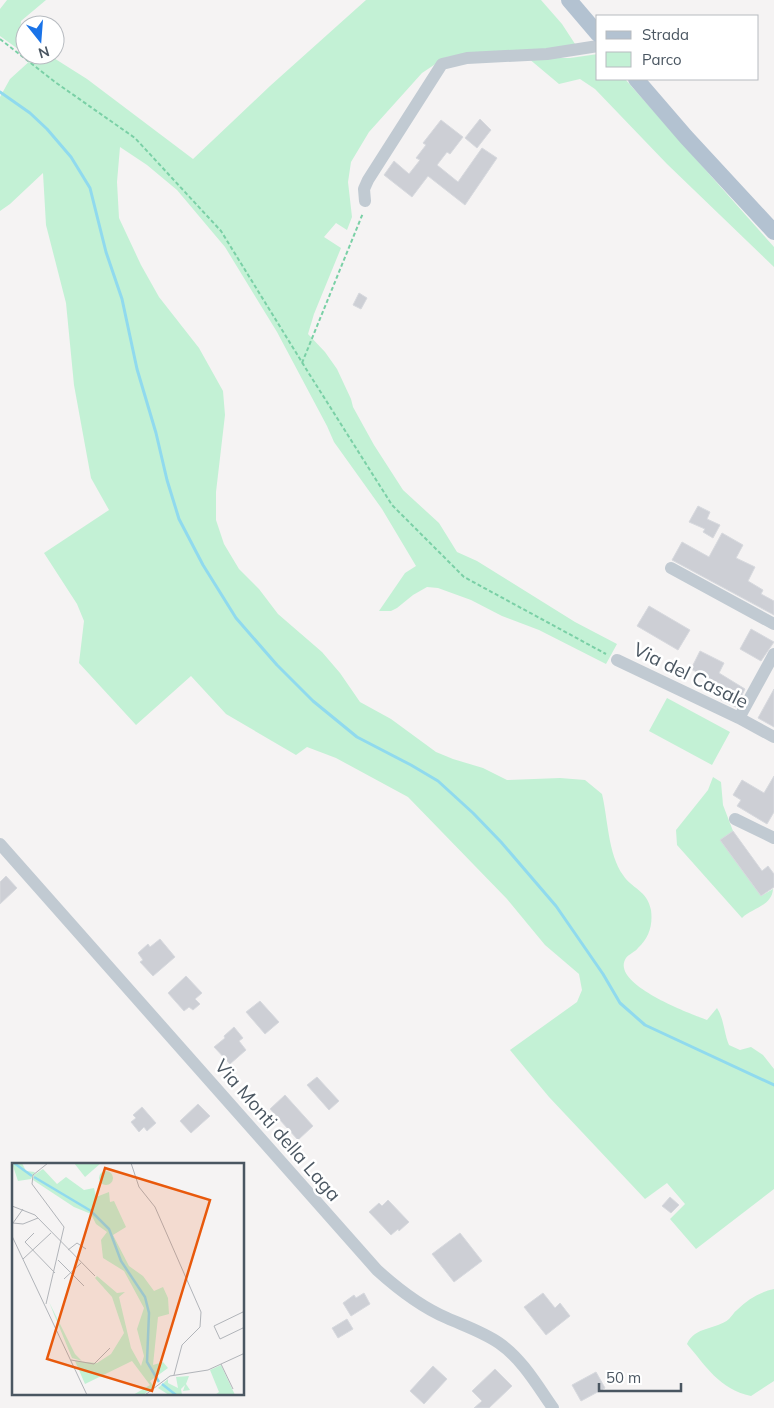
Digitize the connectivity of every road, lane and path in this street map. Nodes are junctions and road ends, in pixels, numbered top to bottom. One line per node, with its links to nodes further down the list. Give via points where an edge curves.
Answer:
1 (569, 0): 2 (main road)
2 (596, 32)
3 (0, 39): 8 (path, via 135,138 221,231)
4 (596, 46): 6 (street, via 547,54 467,58 442,64 368,180 364,188)
5 (637, 80): 7 (main road)
6 (366, 200): 8 (path, via 362,218)
7 (774, 232)
8 (302, 363): 12 (path, via 392,504 464,577)
9 (670, 568): 10 (street)
10 (774, 624)
11 (774, 654): 13 (street)
12 (617, 660): 13 (street, Via del Casale)
13 (739, 718): 14 (street, Via del Casale)
14 (774, 738)
15 (735, 819): 16 (street)
16 (774, 838)
17 (0, 844): 18 (street, Via Monti della Laga, via 378,1270 429,1308 503,1346 524,1367)
18 (553, 1408)

